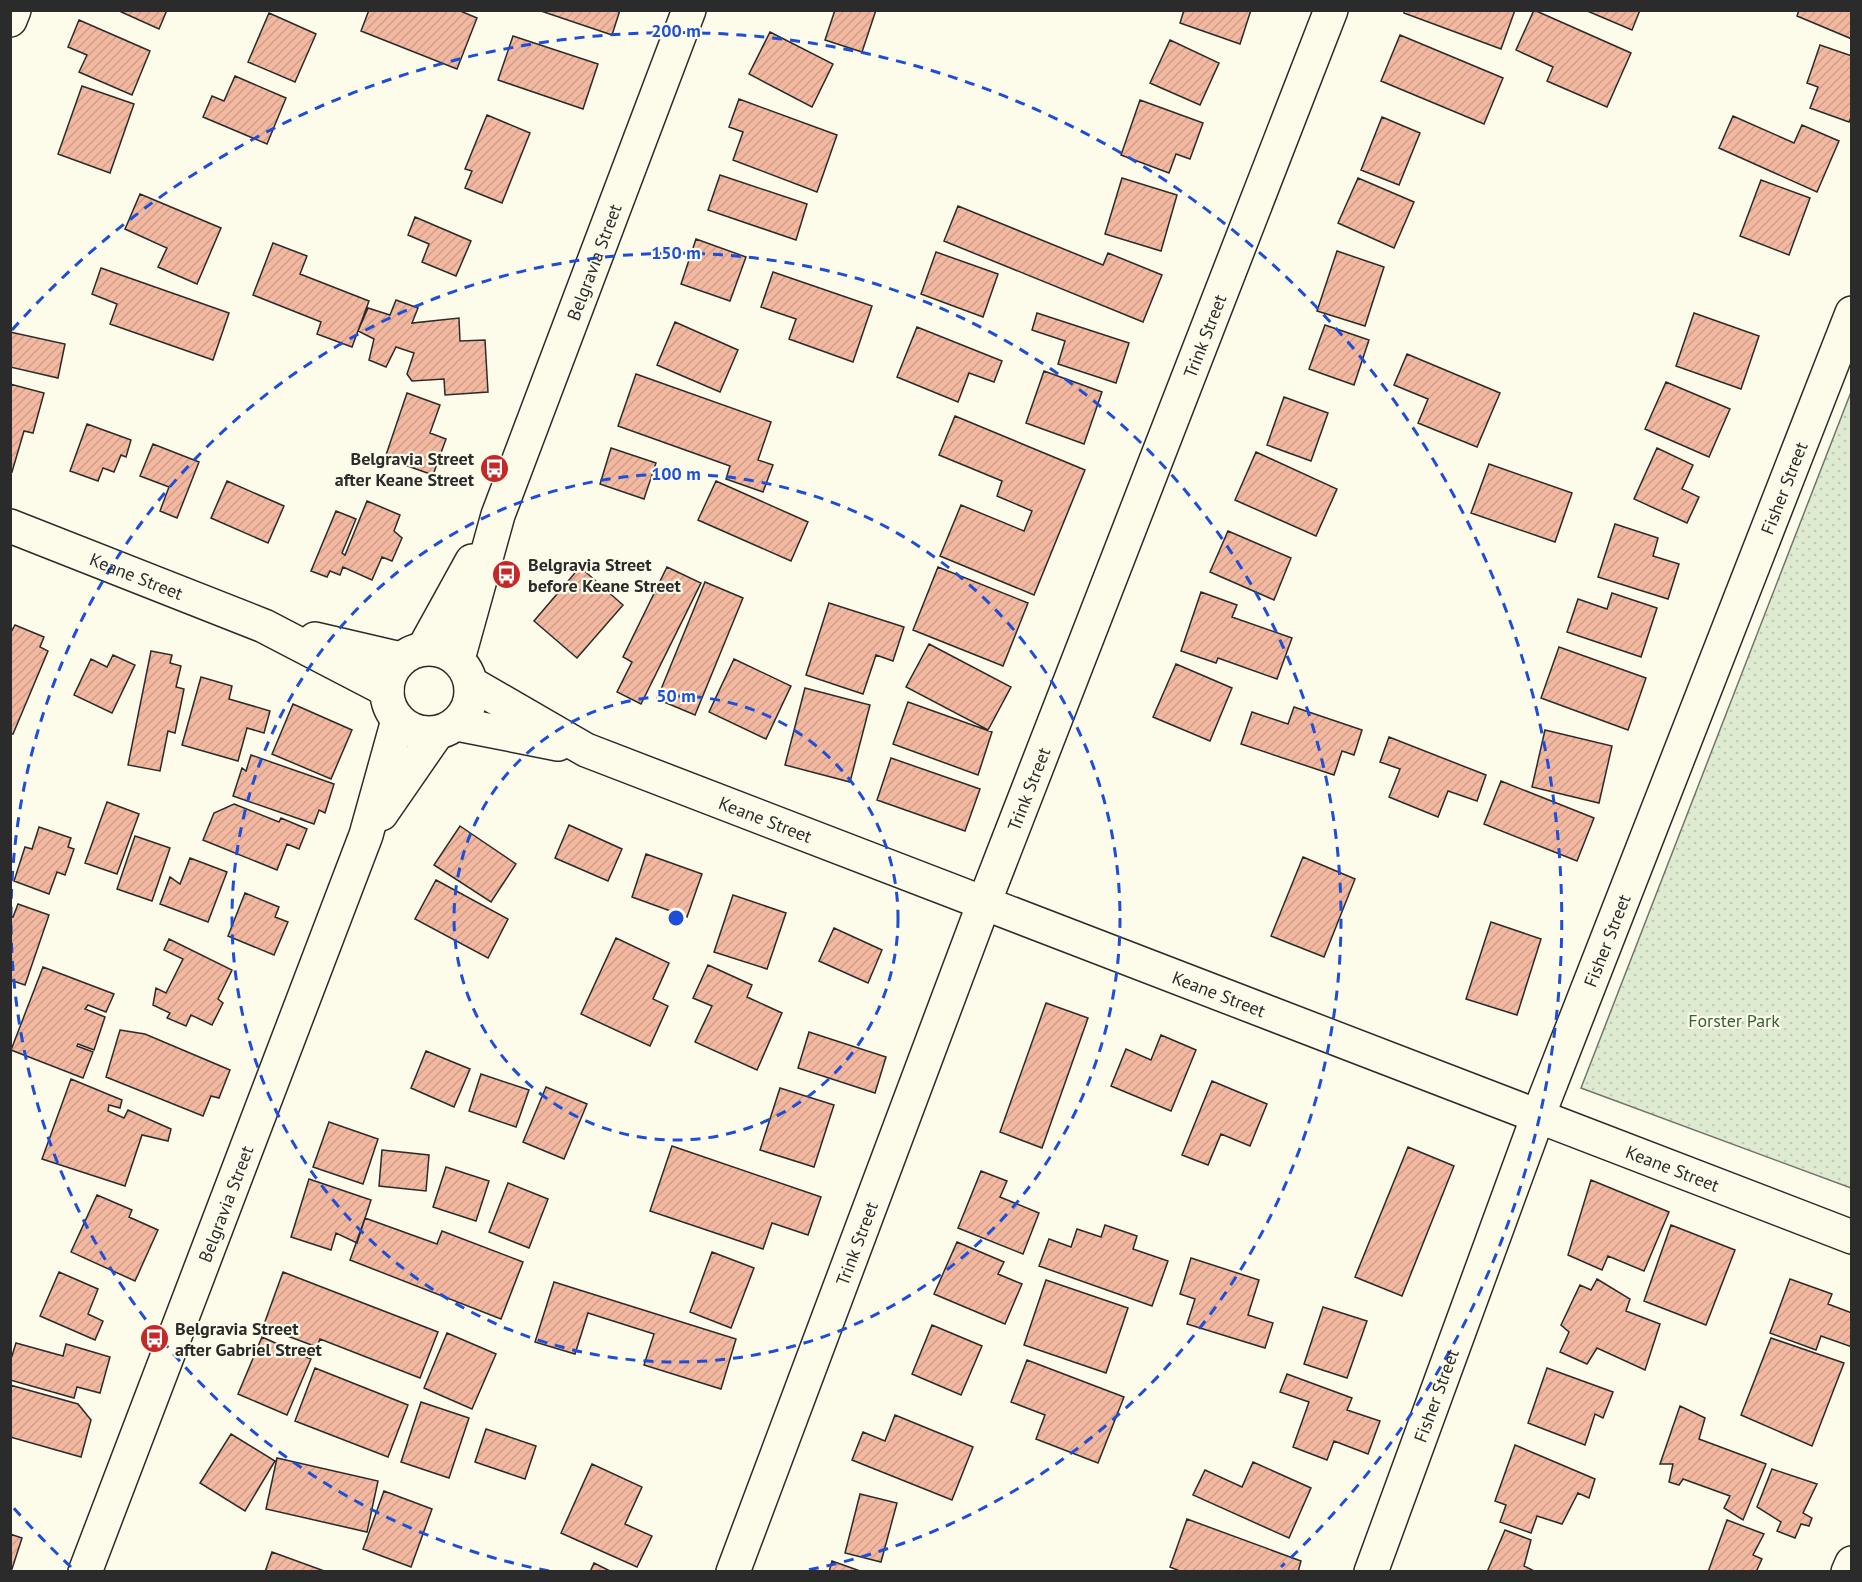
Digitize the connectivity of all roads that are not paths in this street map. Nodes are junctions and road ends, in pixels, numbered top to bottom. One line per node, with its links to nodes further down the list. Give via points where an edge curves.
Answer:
1 (14, 10): 4 (street)
2 (689, 10): 6 (street, Belgravia Street)
3 (1331, 10): 16 (street, Trink Street)
4 (10, 20)
5 (1851, 313): 17 (street, Fisher Street)
6 (498, 515): 9 (street, Belgravia Street); 10 (street, Belgravia Street)
7 (10, 526): 8 (street, Keane Street)
8 (264, 626): 9 (street, Keane Street); 11 (street, Keane Street)
9 (412, 654): 10 (street, via 442,650); 11 (street, via 393,668)
10 (465, 672): 13 (street, via 470,706); 14 (street, Keane Street)
11 (387, 690): 12 (street)
12 (398, 720): 13 (street, via 416,732); 15 (street, Belgravia Street)
13 (447, 728): 14 (street, Keane Street); 15 (street, Belgravia Street)
14 (586, 750): 16 (street, Keane Street)
15 (366, 835): 20 (street, Belgravia Street)
16 (984, 903): 17 (street, Keane Street); 21 (street, Trink Street)
17 (1538, 1116): 18 (street, Keane Street); 22 (street, Fisher Street)
18 (1851, 1237)
19 (1851, 1563): 23 (street)
20 (85, 1572)
21 (733, 1572)
22 (1371, 1572)
23 (1848, 1572)

